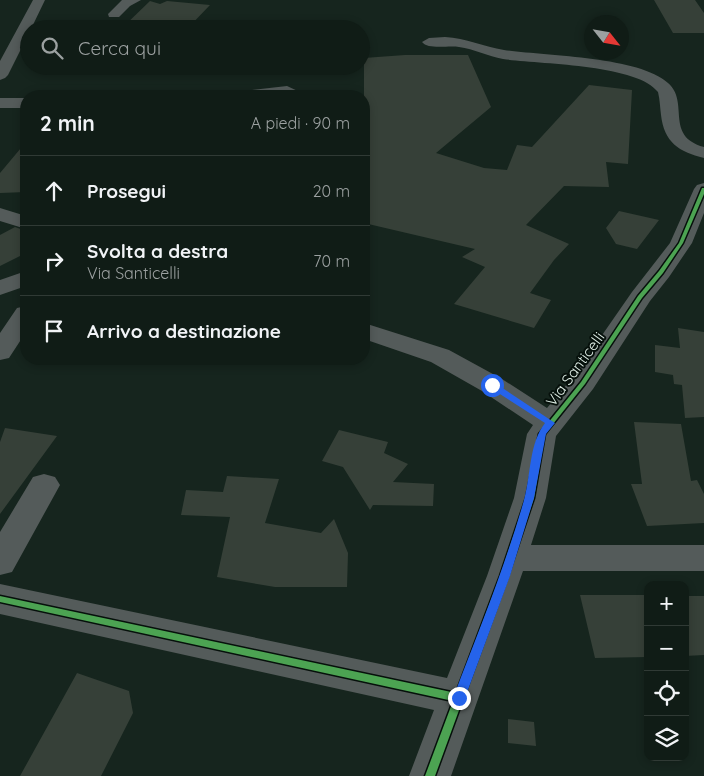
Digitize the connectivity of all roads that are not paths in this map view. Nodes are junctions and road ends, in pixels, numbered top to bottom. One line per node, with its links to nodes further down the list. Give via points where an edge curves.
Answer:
1 (39, 0): 4 (street)
2 (135, 0): 3 (street)
3 (114, 14)
4 (29, 20)
5 (20, 38): 7 (street)
6 (429, 42): 12 (street, via 458,42 493,53 539,57 639,74 664,87 671,130 676,138 691,149)
7 (17, 44): 8 (street); 9 (street)
8 (0, 45)
9 (0, 75)
10 (0, 103): 11 (street)
11 (20, 103)
12 (704, 153)
13 (704, 189): 21 (street, Via Santicelli, via 681,243 640,297 583,383)
14 (0, 214): 15 (street)
15 (20, 221)
16 (20, 280): 17 (street)
17 (0, 288)
18 (20, 322): 20 (street)
19 (370, 333): 21 (street, via 440,356)
20 (0, 352)
21 (550, 423): 23 (street, Via Santicelli, via 542,434 530,498)
22 (44, 485): 25 (street)
23 (510, 558): 24 (street); 27 (street, Via Santicelli)
24 (704, 558)
25 (0, 562)
26 (0, 599): 27 (street)
27 (459, 698): 28 (street, Via Santicelli)
28 (430, 776)

